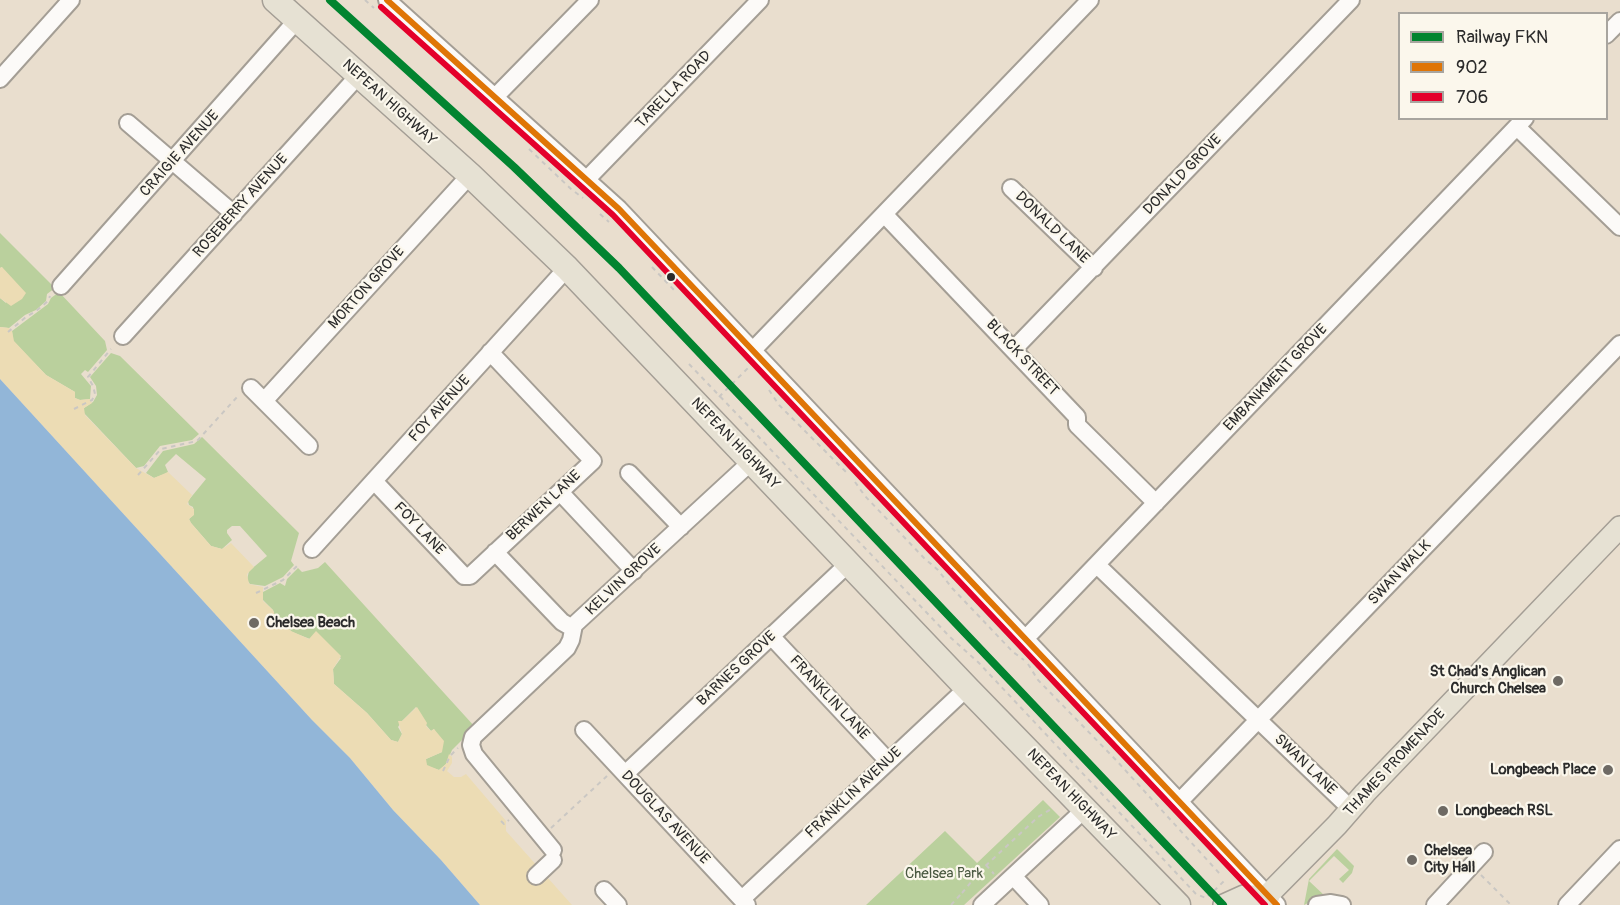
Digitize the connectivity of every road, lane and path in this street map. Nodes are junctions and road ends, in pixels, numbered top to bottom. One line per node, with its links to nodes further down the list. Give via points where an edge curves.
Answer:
1 (71, 0): 13 (street)
2 (274, 0): 9 (highway, NEPEAN HIGHWAY)
3 (365, 0): 8 (path)
4 (590, 0): 14 (street)
5 (760, 0): 20 (street, TARELLA ROAD)
6 (1090, 0): 25 (street)
7 (1351, 0): 30 (street, DONALD GROVE)
8 (380, 4): 14 (street)
9 (297, 20): 12 (highway, NEPEAN HIGHWAY); 18 (street, CRAIGIE AVENUE)
10 (1620, 21): 11 (street)
11 (1608, 33)
12 (358, 76): 19 (highway, NEPEAN HIGHWAY); 24 (street, ROSEBERRY AVENUE)
13 (0, 79)
14 (495, 97): 20 (street)
15 (128, 123): 18 (street)
16 (1521, 123): 27 (street); 53 (street, EMBANKMENT GROVE)
17 (525, 145): 22 (path)
18 (173, 162): 24 (street); 31 (street, CRAIGIE AVENUE)
19 (470, 175): 29 (highway, NEPEAN HIGHWAY); 45 (street, MORTON GROVE)
20 (587, 179): 38 (street)
21 (1011, 189): 30 (street, DONALD LANE)
22 (583, 198)
23 (598, 211): 26 (path)
24 (234, 214): 34 (street, ROSEBERRY AVENUE)
25 (884, 214): 36 (street, BLACK STREET); 38 (street)
26 (613, 225)
27 (1620, 226)
28 (652, 267): 32 (path)
29 (567, 268): 39 (street, FOY AVENUE); 48 (highway, NEPEAN HIGHWAY)
30 (1094, 268): 36 (street, DONALD GROVE)
31 (61, 286): 33 (path)
32 (674, 291)
33 (8, 332)
34 (123, 336)
35 (1620, 344): 68 (street, SWAN WALK)
36 (1014, 349): 53 (street, BLACK STREET, via 1077,417 1077,425)
37 (111, 350): 46 (path, via 88,377 93,386 92,400)
38 (753, 350): 66 (street)
39 (490, 352): 51 (street, FOY AVENUE); 52 (street, BERWEN LANE, via 593,461)
40 (689, 364): 44 (path)
41 (749, 369): 44 (path)
42 (768, 387): 84 (path, via 779,405 1026,662 1038,680)
43 (251, 388): 45 (street); 50 (path, via 242,392 196,441 161,449)
44 (719, 397): 88 (path, via 978,662 1196,894)
45 (264, 401): 47 (street)
46 (74, 409)
47 (309, 447)
48 (752, 461): 54 (street, KELVIN GROVE); 58 (highway, NEPEAN HIGHWAY)
49 (629, 473): 54 (street)
50 (138, 475)
51 (374, 481): 56 (street, FOY AVENUE); 62 (street, FOY LANE)
52 (560, 492): 57 (street, BERWEN LANE); 61 (street)
53 (1156, 503): 60 (street, EMBANKMENT GROVE)
54 (681, 527): 61 (street, KELVIN GROVE)
55 (1620, 527): 77 (main road, THAMES PROMENADE)
56 (312, 549)
57 (495, 552): 62 (street, BERWEN LANE, via 470,576); 64 (street, via 562,622)
58 (848, 564): 65 (street, BARNES GROVE); 67 (highway, NEPEAN HIGHWAY)
59 (298, 565): 63 (path, via 283,580)
60 (1097, 565): 66 (street, EMBANKMENT GROVE); 68 (street, SWAN LANE)
61 (634, 571): 64 (street, KELVIN GROVE)
62 (464, 576)
63 (256, 593)
64 (574, 625): 80 (street, KELVIN GROVE, via 567,648 471,741 474,754)
65 (771, 636): 71 (street, FRANKLIN LANE); 72 (street, BARNES GROVE)
66 (1026, 638): 74 (street)
67 (967, 688): 71 (street, FRANKLIN AVENUE); 76 (highway, NEPEAN HIGHWAY)
68 (1259, 720): 74 (street, SWAN WALK); 77 (street, SWAN LANE)
69 (584, 730): 72 (street, DOUGLAS AVENUE)
70 (454, 751): 73 (path)
71 (888, 761): 89 (street, FRANKLIN AVENUE)
72 (621, 770): 80 (path); 89 (street, DOUGLAS AVENUE)
73 (443, 771)
74 (1180, 801): 90 (street)
75 (1053, 808): 92 (path, via 981,870)
76 (1085, 809): 86 (street); 95 (highway, NEPEAN HIGHWAY)
77 (1351, 809): 90 (main road, THAMES PROMENADE)
78 (501, 821): 79 (path)
79 (504, 824)
80 (542, 837): 85 (street, via 553,855)
81 (1620, 849): 100 (street)
82 (1484, 852): 83 (street)
83 (1471, 866): 98 (street); 99 (path)
84 (1221, 874)
85 (536, 876)
86 (1013, 876): 93 (street); 94 (street)
87 (604, 890): 91 (street)
88 (1222, 901): 90 (main road, via 1250,896)
89 (744, 902)
90 (1268, 902)
91 (618, 905)
92 (951, 905)
93 (982, 905)
94 (1040, 905)
95 (1178, 905)
96 (1317, 905): 97 (street)
97 (1342, 905)
98 (1435, 905)
99 (1511, 905)
100 (1567, 905)

